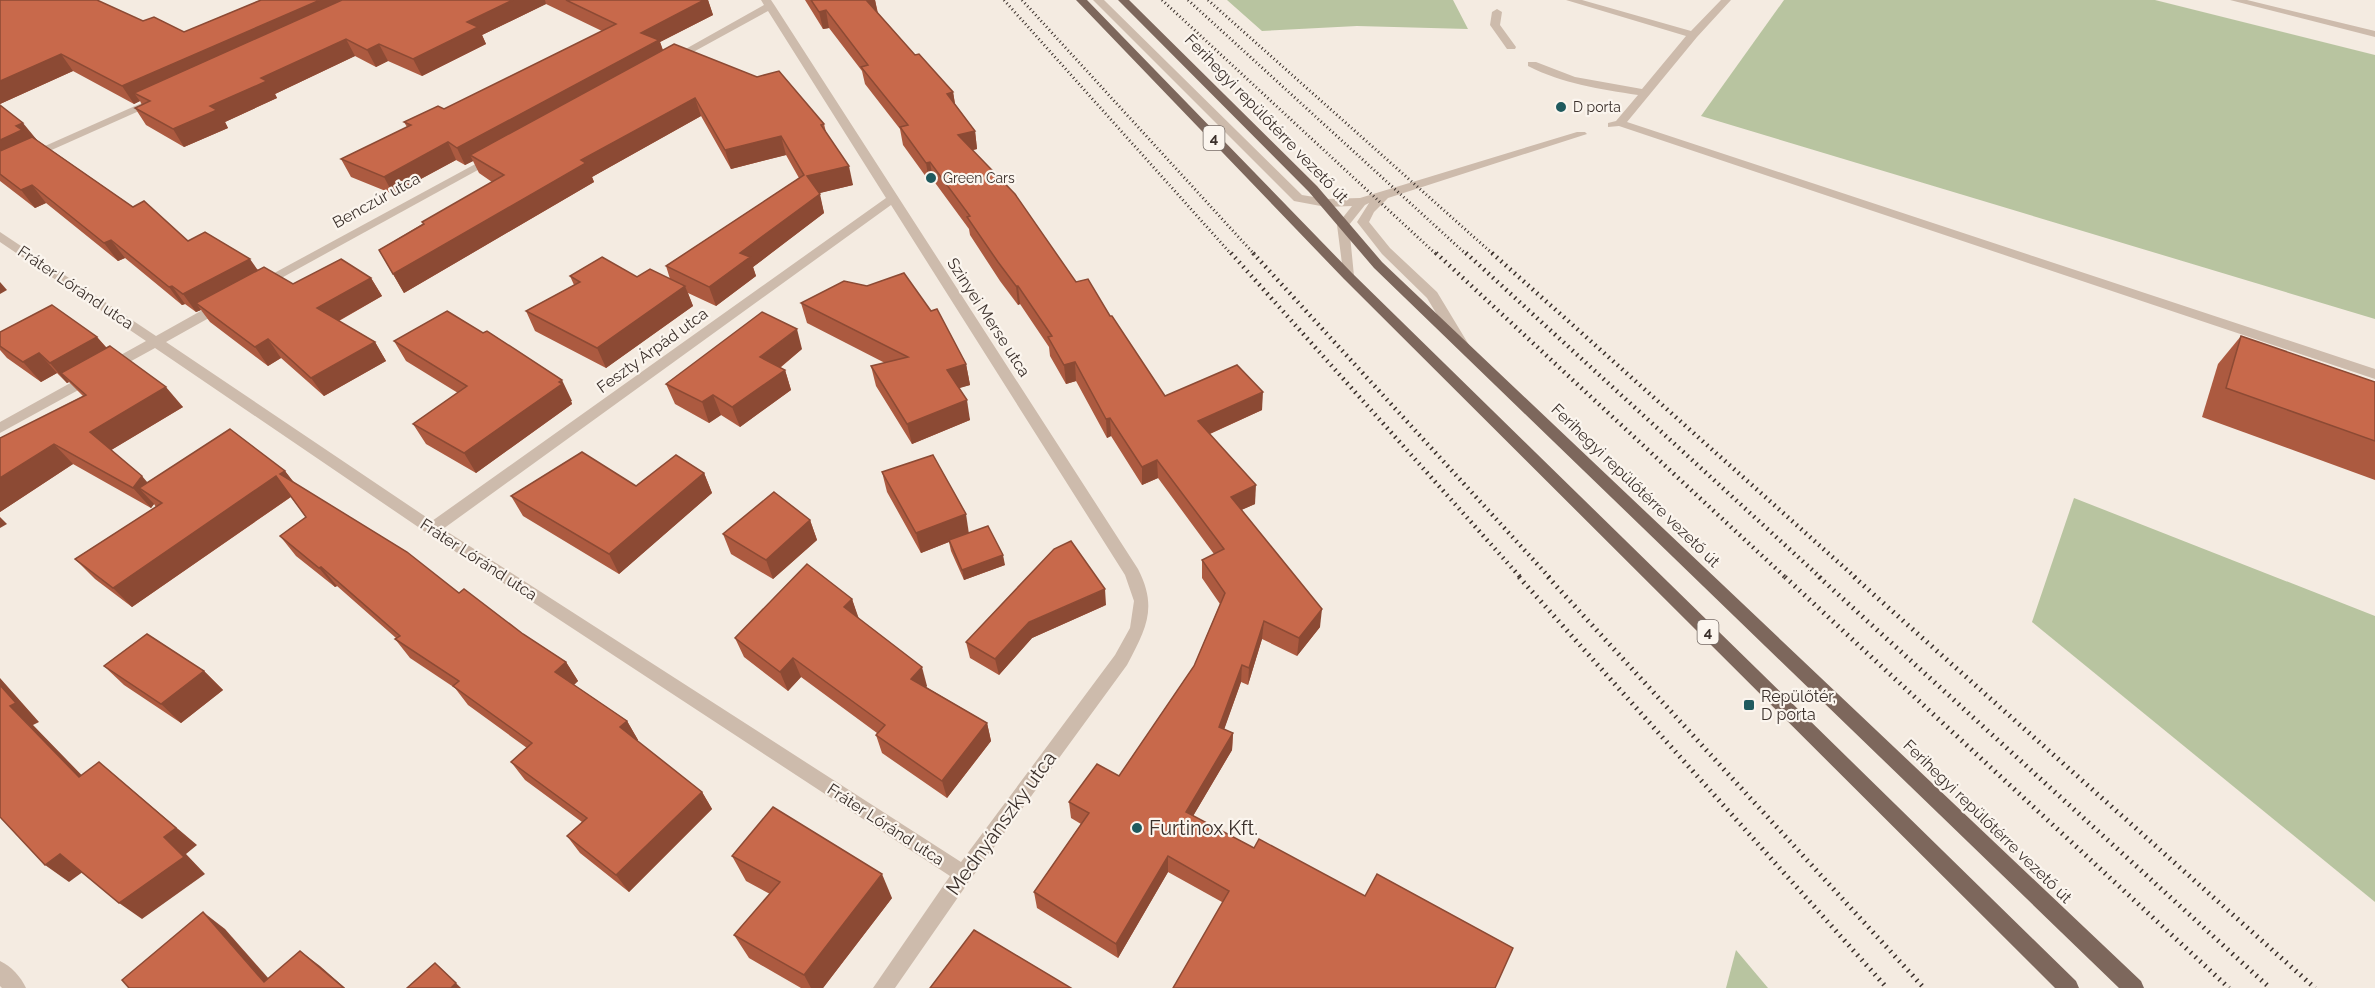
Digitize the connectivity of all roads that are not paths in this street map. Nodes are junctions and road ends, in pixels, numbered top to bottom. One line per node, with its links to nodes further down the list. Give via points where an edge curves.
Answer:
1 (1081, 0): 25 (main road, 4)
2 (1098, 0): 22 (street, via 1298,198)
3 (1123, 0): 22 (main road, Ferihegyi repülőtérre vezető út / 4)
4 (1571, 0): 10 (street)
5 (1726, 0): 10 (street)
6 (2235, 0): 9 (street)
7 (768, 3): 13 (street); 20 (street, Szinyei Merse utca)
8 (1497, 12): 11 (street, via 1495,25)
9 (2375, 34)
10 (1693, 35): 14 (street)
11 (1511, 47)
12 (1532, 64): 14 (street, via 1562,78)
13 (656, 68)
14 (1645, 93): 30 (street, via 1615,125)
15 (163, 97): 18 (street)
16 (1581, 134): 19 (street)
17 (500, 153): 26 (street, Benczúr utca)
18 (0, 170)
19 (1392, 191): 21 (street); 29 (street, via 1369,210 1363,222 1386,251 1432,295)
20 (892, 199): 32 (street, Feszty Árpád utca); 33 (street, Szinyei Merse utca, via 1132,573 1142,601 1138,628)
21 (1360, 202): 22 (street); 23 (street)
22 (1326, 203): 23 (main road, Ferihegyi repülőtérre vezető út / 4)
23 (1343, 225): 25 (street); 29 (main road, Ferihegyi repülőtérre vezető út / 4, via 1378,265)
24 (0, 236): 28 (street, Fráter Lóránd utca)
25 (1348, 276): 38 (main road, 4)
26 (250, 290)
27 (229, 301): 28 (street)
28 (156, 341): 31 (street); 32 (street, Fráter Lóránd utca)
29 (1463, 347): 39 (main road, Ferihegyi repülőtérre vezető út / 4)
30 (2375, 374)
31 (0, 428)
32 (432, 529): 34 (street, Fráter Lóránd utca)
33 (1121, 660): 34 (street, Mednyánszky utca)
34 (963, 874): 37 (street, Mednyánszky utca)
35 (0, 971): 36 (street)
36 (16, 988)
37 (883, 988)
38 (2070, 988)
39 (2134, 988)

